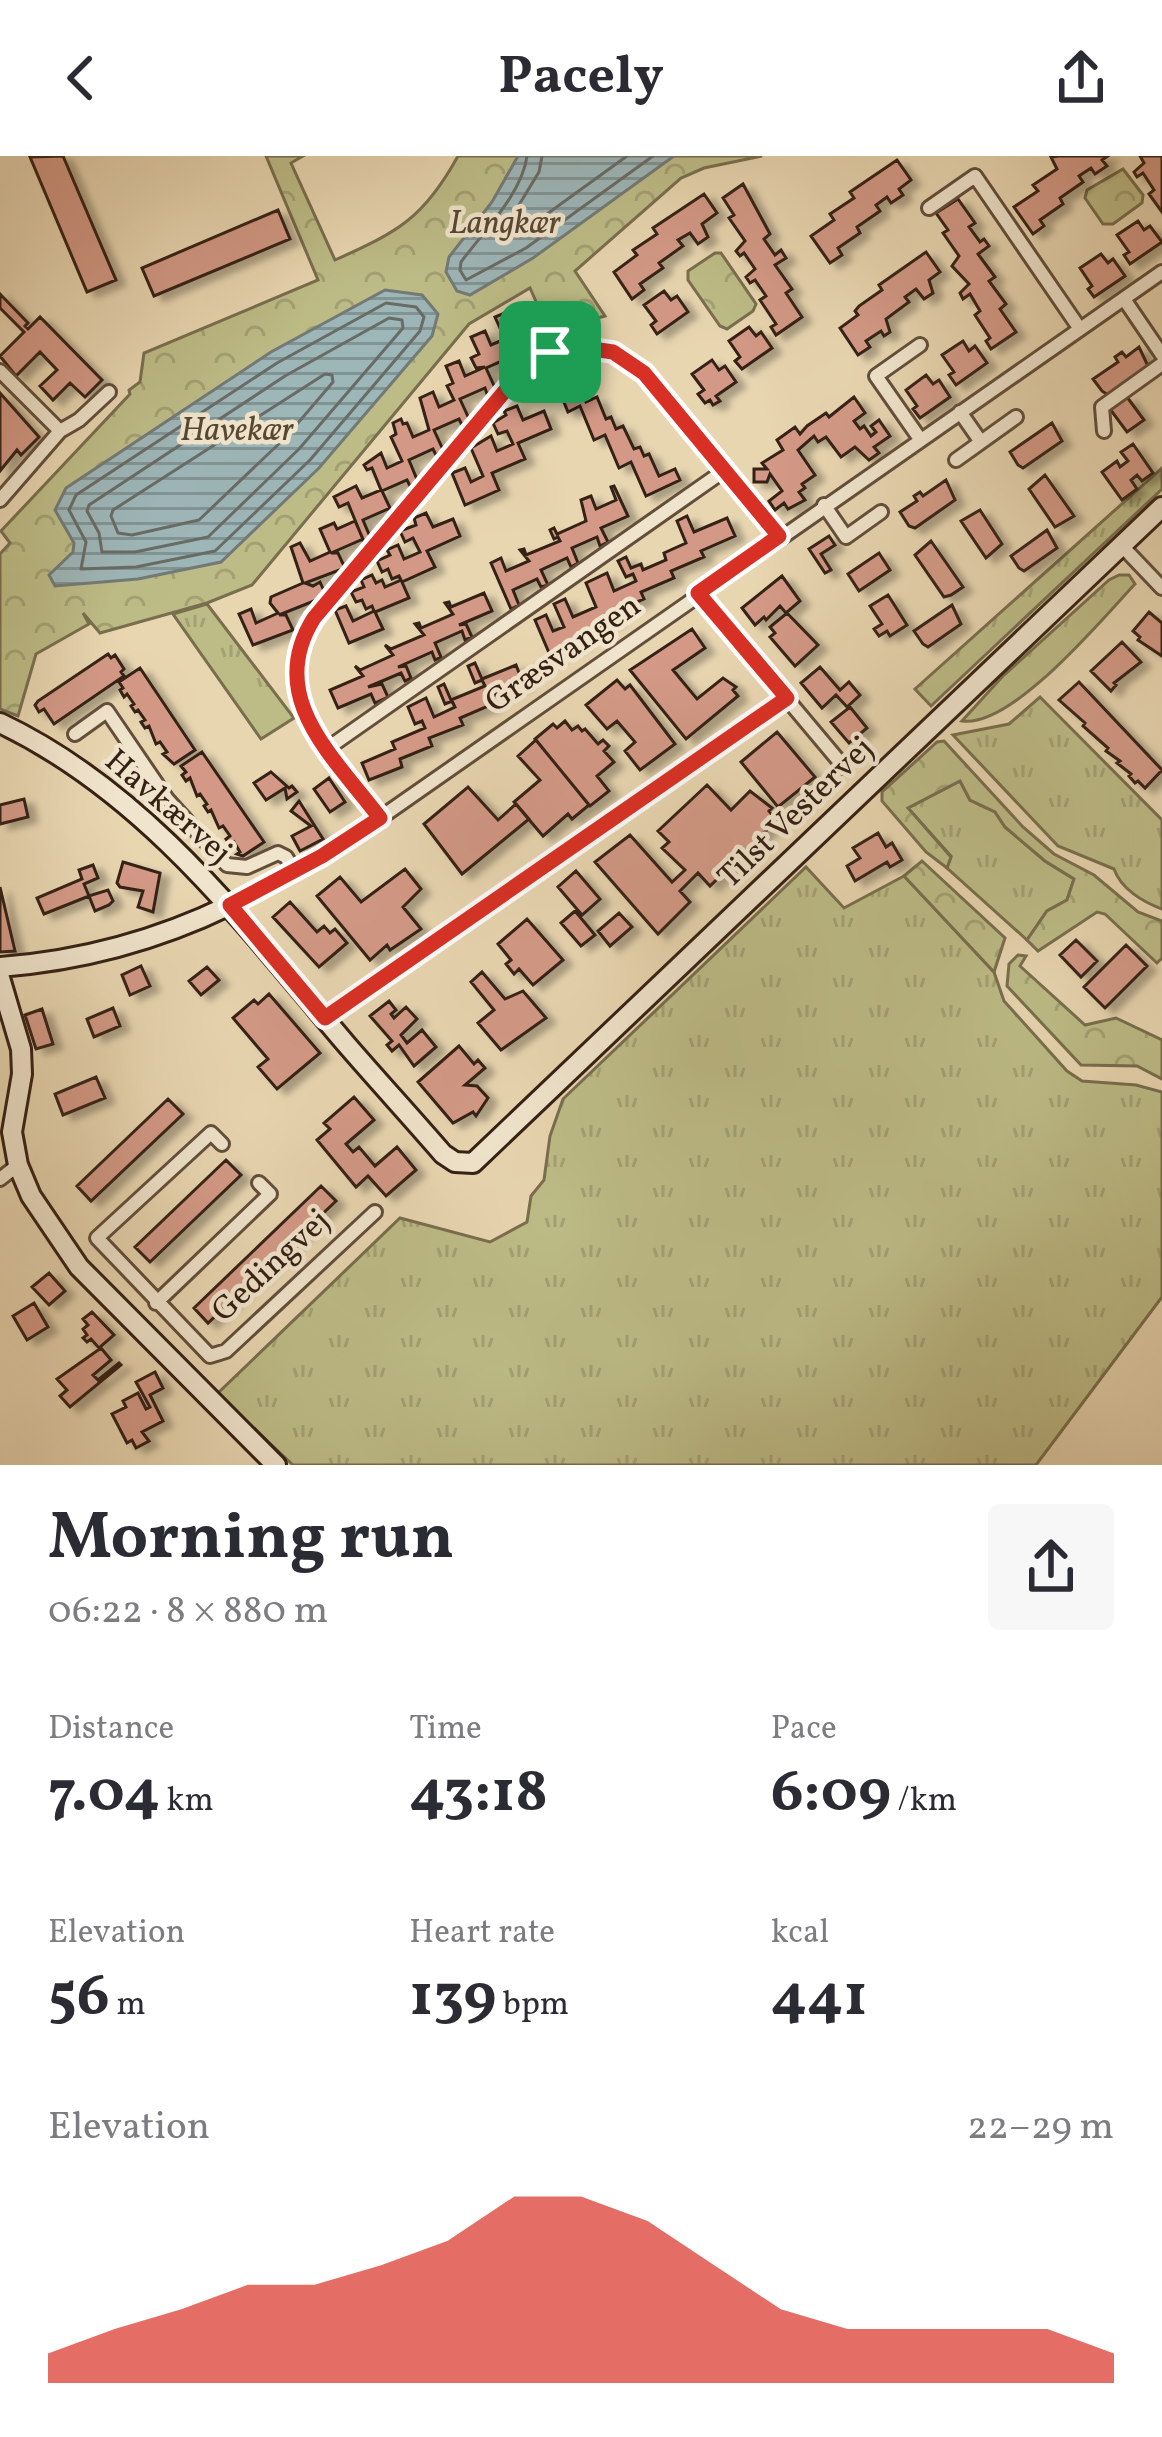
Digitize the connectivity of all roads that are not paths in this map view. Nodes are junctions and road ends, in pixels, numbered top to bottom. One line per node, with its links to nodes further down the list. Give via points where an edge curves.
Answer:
1 (929, 208): 4 (street, via 975,176)
2 (1162, 272): 3 (street, Græsvangen)
3 (1124, 298): 4 (street, Græsvangen); 6 (street)
4 (1081, 328): 10 (street, Græsvangen)
5 (920, 345): 14 (street, via 876,376)
6 (1162, 355)
7 (1162, 364): 13 (street, via 1102,407)
8 (0, 371): 12 (street)
9 (109, 392): 12 (street)
10 (960, 412): 14 (street, Græsvangen); 15 (street)
11 (1016, 417): 15 (street)
12 (60, 431): 18 (street)
13 (1104, 431)
14 (920, 440): 19 (street, Græsvangen)
15 (981, 442): 16 (street)
16 (956, 460)
17 (725, 470): 22 (street); 29 (street, Græsvangen); 29 (street, via 630,361 572,346 531,363 304,633 296,682 301,707)
18 (0, 500)
19 (824, 506): 21 (street, via 846,537); 22 (street, Græsvangen)
20 (1162, 507): 23 (street, Tilst Vestervej)
21 (881, 512)
22 (779, 536): 25 (street, Græsvangen)
23 (1122, 546): 24 (street); 38 (street, Tilst Vestervej)
24 (1162, 588)
25 (698, 593): 26 (street); 31 (street, Græsvangen)
26 (787, 698): 30 (street); 36 (street)
27 (0, 723): 33 (street, Havkærvej, via 115,794)
28 (75, 734): 32 (street, Havkærvej, via 107,711 226,866 247,867 278,853)
29 (328, 748): 31 (street)
30 (844, 767)
31 (380, 818): 32 (street, Græsvangen)
32 (295, 872): 33 (street, Græsvangen)
33 (230, 905): 34 (street, via 99,952); 36 (street, Havkærvej)
34 (0, 967)
35 (0, 978): 39 (street, via 20,1049 12,1132)
36 (325, 1018): 38 (street, Havkærvej, via 443,1154)
37 (222, 1144): 43 (street, Gedingvej, via 211,1133 97,1238)
38 (473, 1162)
39 (18, 1166): 40 (street); 44 (street, via 53,1232)
40 (0, 1179)
41 (260, 1183): 43 (street, Gedingvej, via 271,1194)
42 (375, 1212): 43 (street, Gedingvej, via 221,1354 210,1356)
43 (153, 1299): 44 (street, Gedingvej)
44 (128, 1317): 45 (street)
45 (276, 1465)

